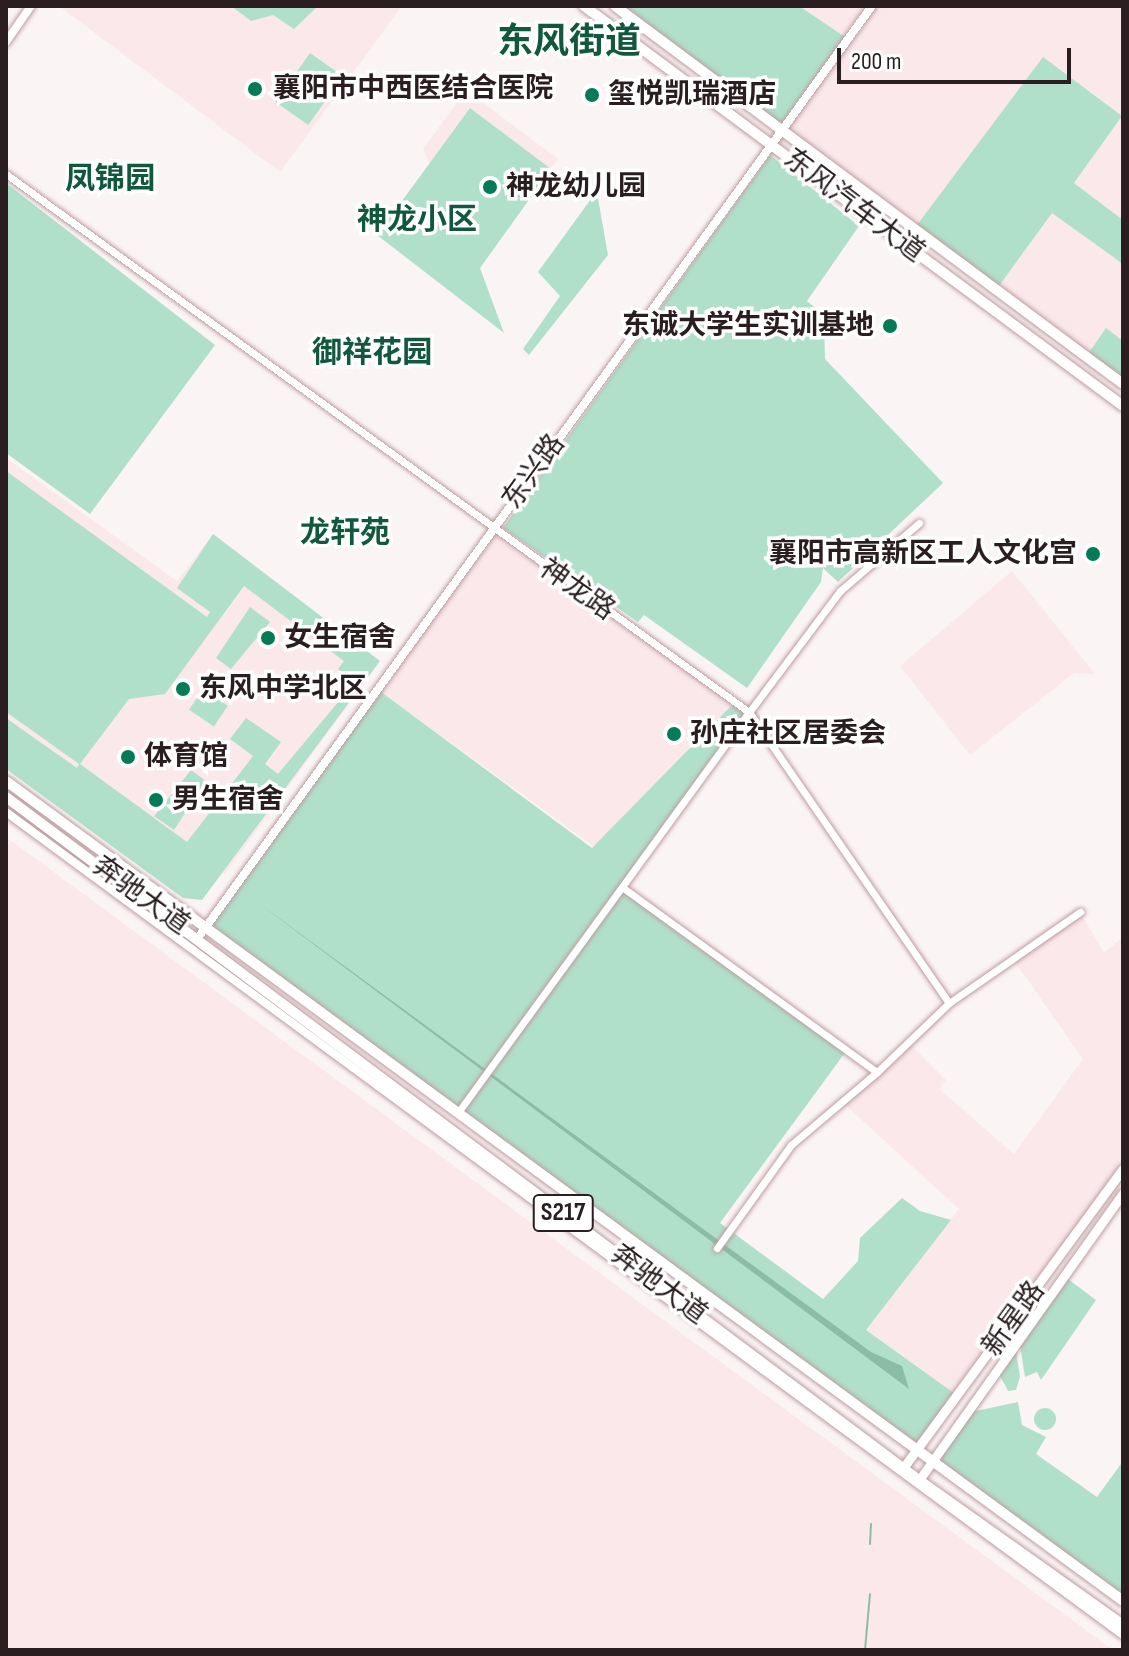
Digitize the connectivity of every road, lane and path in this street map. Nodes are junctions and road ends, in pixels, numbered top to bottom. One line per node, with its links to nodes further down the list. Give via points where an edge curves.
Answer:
1 (584, 6): 7 (main road, 东风汽车大道)
2 (615, 6): 6 (main road, 东风汽车大道)
3 (872, 6): 6 (street, 东兴路)
4 (29, 7): 5 (street)
5 (6, 42)
6 (781, 130): 7 (street, 东兴路); 9 (main road, 东风汽车大道)
7 (771, 144): 10 (main road, 东风汽车大道); 12 (street, 东兴路)
8 (6, 174): 12 (street, 神龙路)
9 (1123, 384)
10 (1123, 406)
11 (919, 523): 13 (street, via 840,591)
12 (492, 529): 13 (street, 神龙路); 20 (street, 东兴路)
13 (749, 712): 17 (street); 22 (street)
14 (6, 781): 20 (main road, 奔驰大道 / S217)
15 (6, 797): 18 (main road, 奔驰大道 / S217)
16 (6, 812): 18 (street)
17 (622, 887): 23 (street); 24 (street)
18 (120, 889): 21 (main road, 奔驰大道 / S217); 30 (street)
19 (1080, 912): 22 (street)
20 (205, 927): 21 (street, 东兴路); 24 (main road, 奔驰大道 / S217)
21 (198, 938): 30 (main road, 奔驰大道 / S217)
22 (949, 1003): 23 (street)
23 (877, 1072): 27 (street, via 791,1145)
24 (458, 1113): 28 (main road, 奔驰大道 / S217)
25 (1123, 1169): 28 (main road, 新星路)
26 (1123, 1193): 29 (main road, 新星路)
27 (717, 1248)
28 (917, 1451): 29 (main road, 奔驰大道 / S217); 30 (main road, 新星路)
29 (931, 1462): 31 (main road, 新星路); 32 (main road, 奔驰大道 / S217)
30 (896, 1466): 31 (main road, 奔驰大道 / S217); 34 (street)
31 (919, 1480): 33 (main road, 奔驰大道 / S217)
32 (1123, 1601)
33 (1123, 1625)
34 (1123, 1635)

